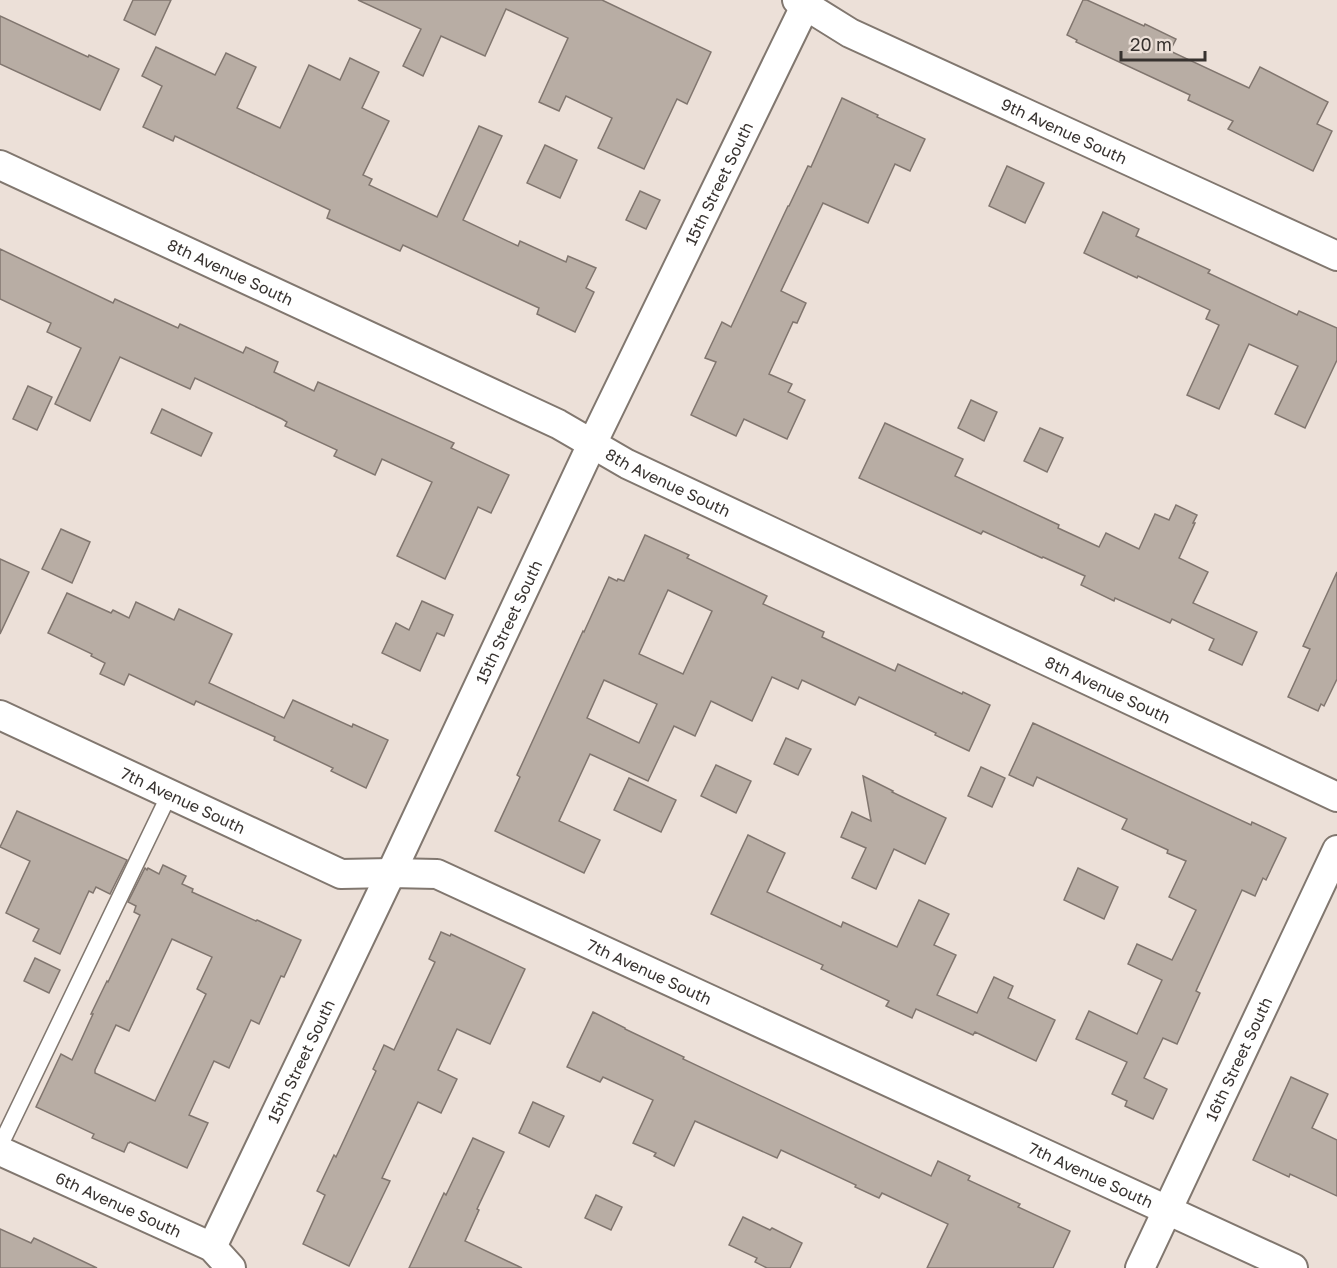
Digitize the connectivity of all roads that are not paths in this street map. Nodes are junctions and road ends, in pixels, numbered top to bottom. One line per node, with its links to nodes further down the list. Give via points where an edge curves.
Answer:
1 (804, 2): 3 (street, 9th Avenue South, via 850,33); 4 (street, 15th Street South)
2 (0, 165): 4 (street, 8th Avenue South, via 558,424)
3 (1337, 256)
4 (592, 444): 7 (street, 8th Avenue South); 9 (street, 15th Street South)
5 (0, 715): 6 (street, 7th Avenue South)
6 (170, 793): 9 (street, 7th Avenue South, via 341,874); 10 (lane)
7 (1337, 797)
8 (1337, 850): 12 (street, 16th Street South)
9 (391, 873): 12 (street, 7th Avenue South, via 437,874); 13 (street, 15th Street South)
10 (0, 1146)
11 (0, 1151): 13 (street, 6th Avenue South)
12 (1167, 1210): 15 (street, 16th Street South); 16 (street, 7th Avenue South)
13 (212, 1247): 14 (street, 6th Avenue South)
14 (231, 1268)
15 (1140, 1268)
16 (1293, 1268)

